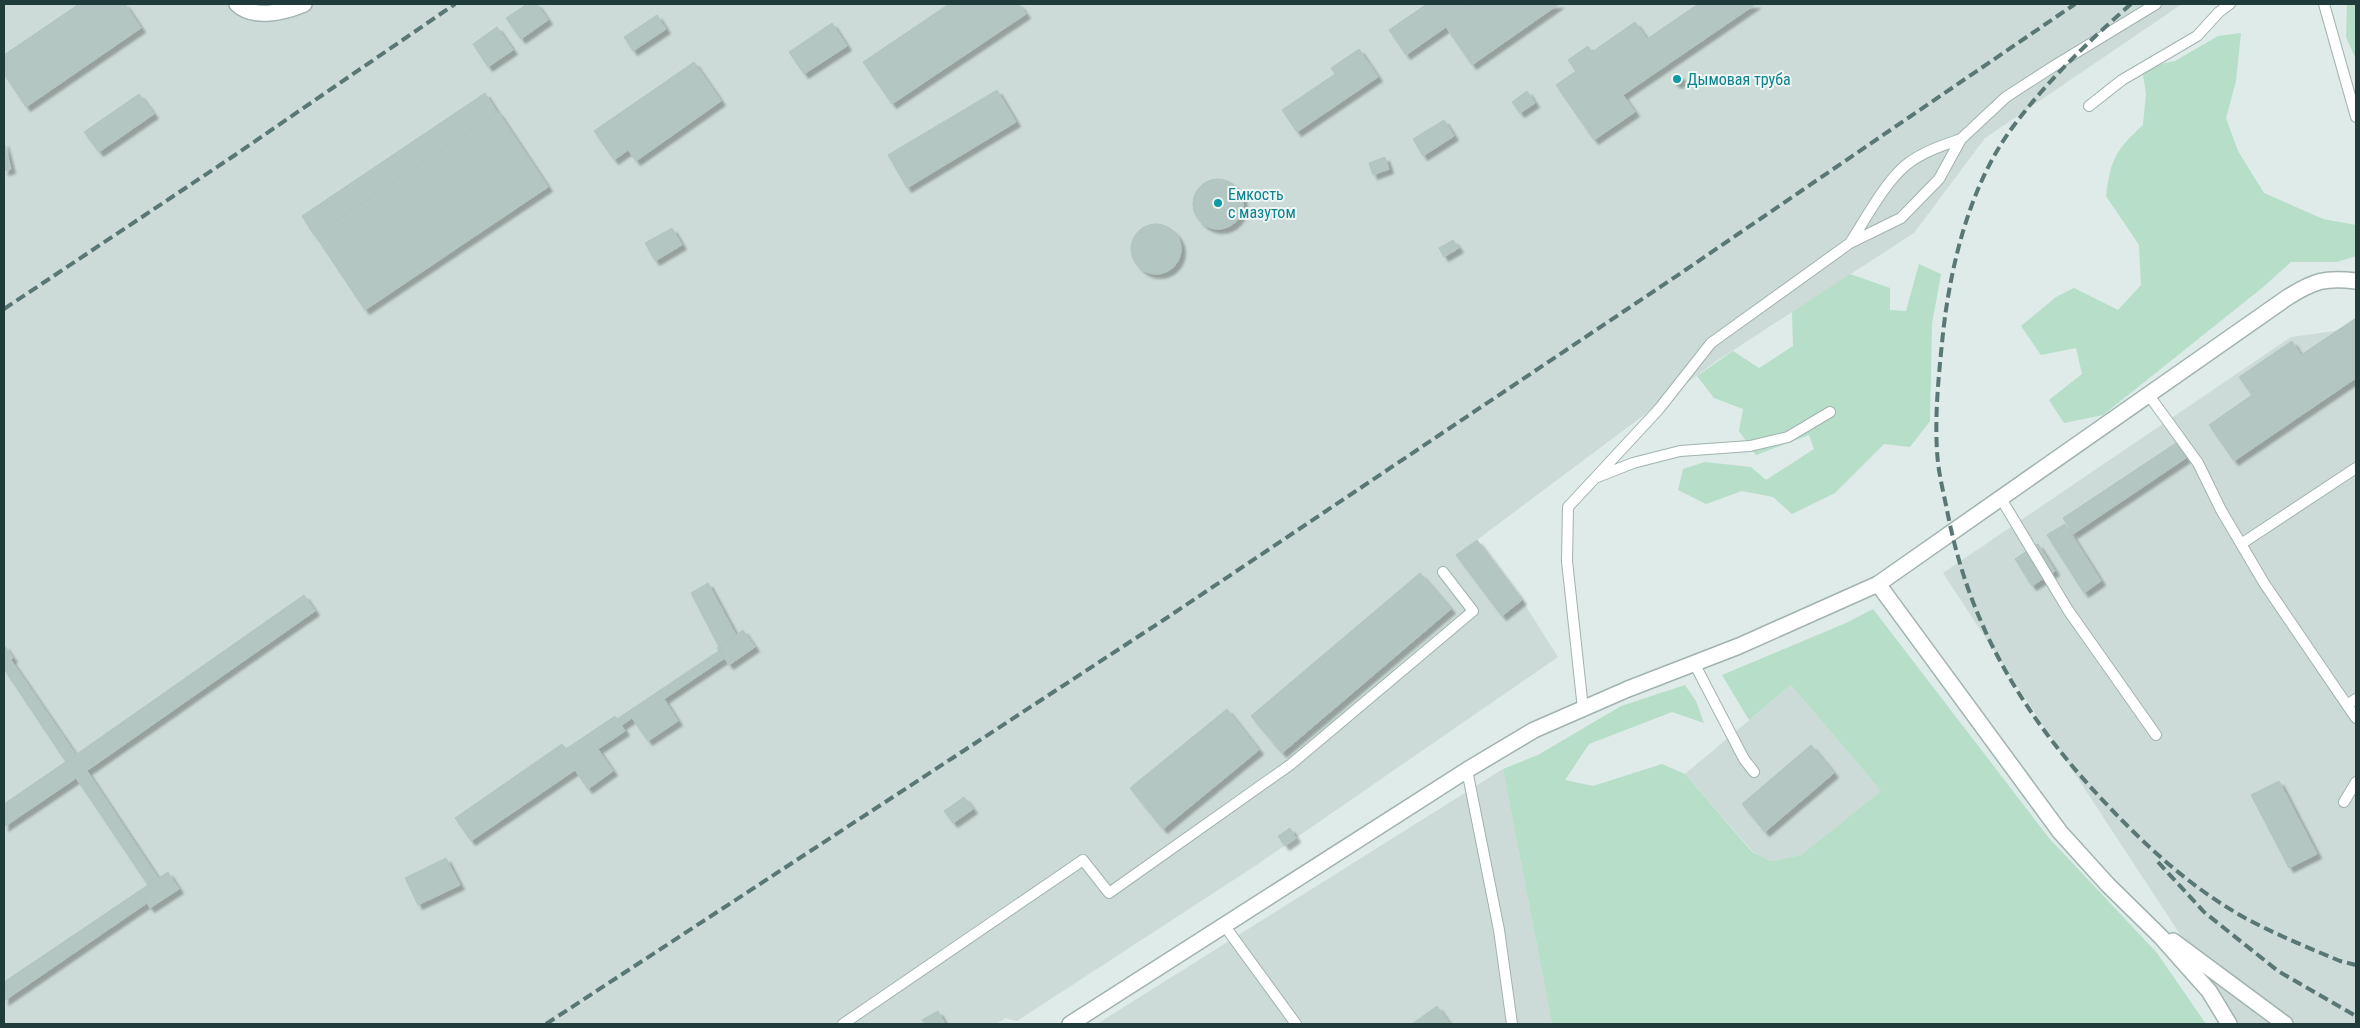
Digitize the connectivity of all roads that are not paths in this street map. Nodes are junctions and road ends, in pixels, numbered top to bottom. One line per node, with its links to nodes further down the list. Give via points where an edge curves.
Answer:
1 (237, 4): 2 (street, via 259,13 288,11)
2 (304, 4)
3 (2156, 4): 8 (lane, via 2006,97)
4 (2230, 4): 6 (lane, via 2197,36 2122,80)
5 (2324, 4): 7 (lane)
6 (2089, 106)
7 (2356, 118)
8 (1961, 139): 9 (lane, via 1939,179 1901,218); 9 (lane, via 1931,149 1905,166 1881,195)
9 (1850, 243): 14 (lane, via 1711,343 1659,409)
10 (2356, 281): 11 (street, via 2338,279 2311,283)
11 (2148, 394): 15 (street); 16 (lane, via 2198,463)
12 (1830, 412): 14 (lane, via 1788,437 1750,446 1680,451 1633,463)
13 (2356, 468): 16 (lane)
14 (1595, 478): 22 (lane, via 1568,507 1566,560)
15 (2000, 498): 18 (street); 24 (lane, via 2068,610)
16 (2241, 544): 21 (lane)
17 (1444, 572): 31 (lane, via 1473,611 1290,765 1109,893 1083,860)
18 (1878, 584): 19 (street); 29 (street, via 2060,832)
19 (1694, 663): 22 (street); 26 (lane)
20 (2356, 698): 21 (lane)
21 (2347, 705): 23 (lane)
22 (1582, 709): 25 (street, via 1534,730)
23 (2356, 718)
24 (2156, 735)
25 (1467, 770): 30 (street); 34 (lane, via 1499,930)
26 (1754, 772)
27 (2356, 782): 28 (lane)
28 (2344, 802)
29 (2141, 918): 35 (street, via 2209,991); 36 (street)
30 (1224, 925): 32 (street); 33 (lane)
31 (843, 1024)
32 (1070, 1024)
33 (1296, 1024)
34 (1512, 1024)
35 (2230, 1024)
36 (2285, 1024)

